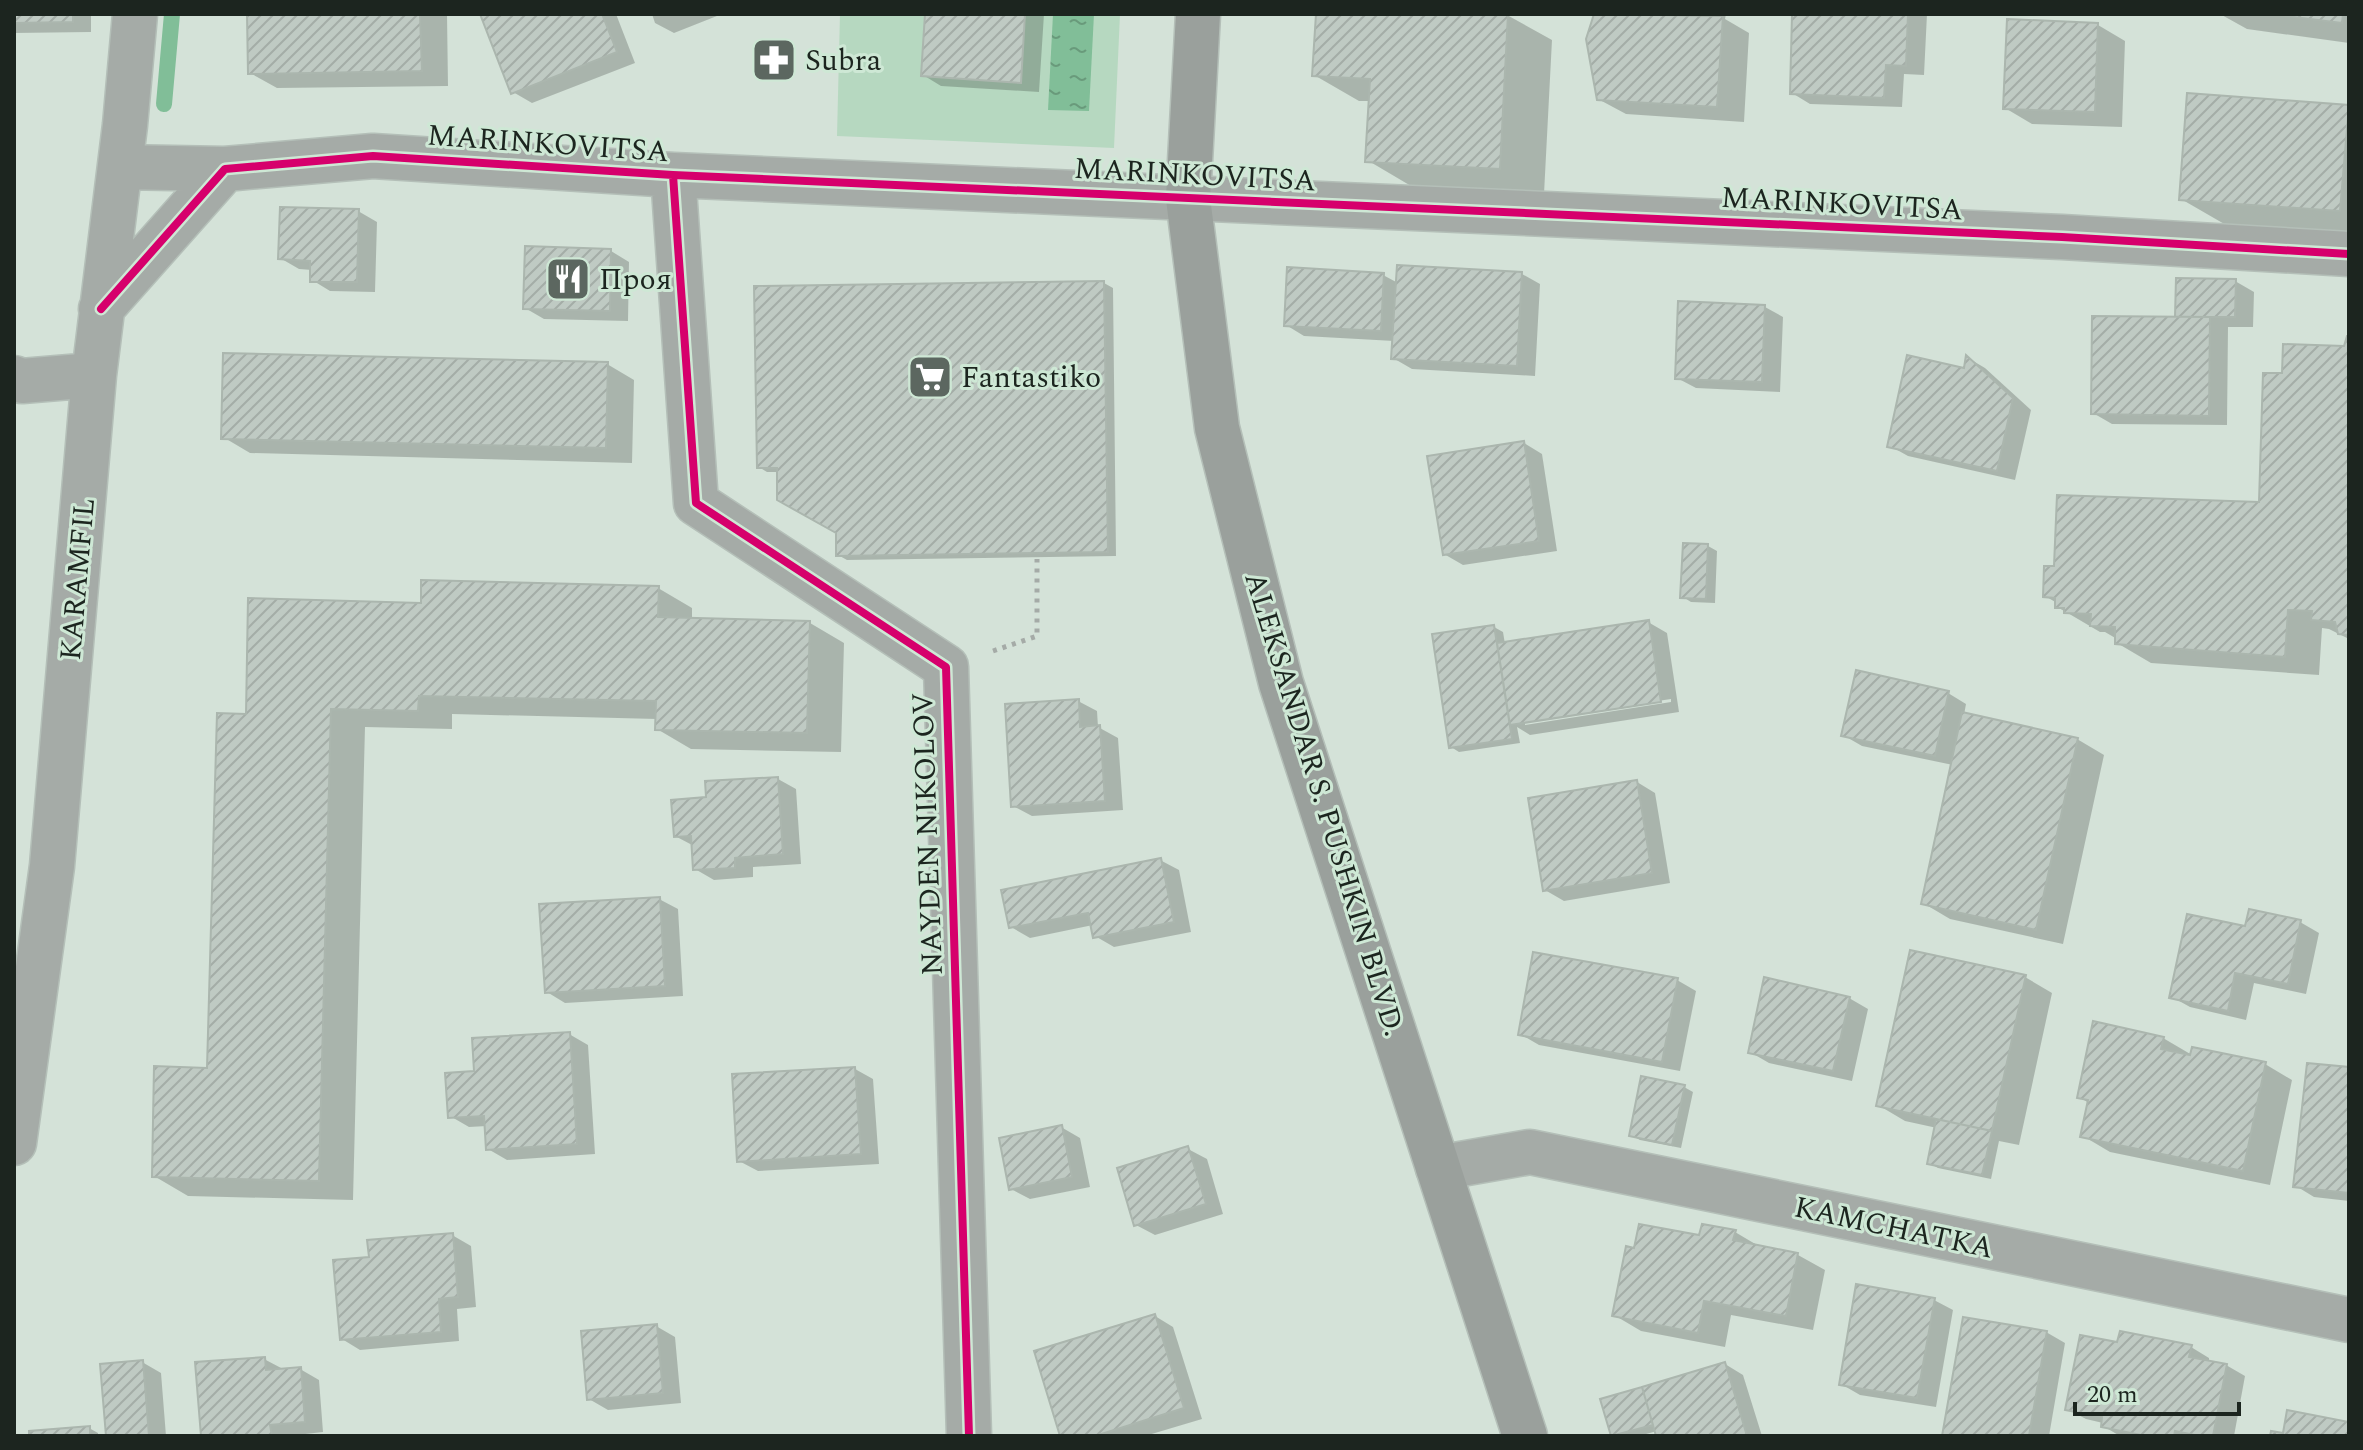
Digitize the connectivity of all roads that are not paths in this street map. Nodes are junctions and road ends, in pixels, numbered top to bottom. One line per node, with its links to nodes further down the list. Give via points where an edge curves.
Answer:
1 (135, 14): 3 (street, KARAMFIL)
2 (1198, 14): 6 (main road, ALEKSANDAR S. PUSHKIN BLVD.)
3 (120, 167): 4 (street, MARINKOVITSA); 8 (street, KARAMFIL)
4 (225, 169): 5 (street, MARINKOVITSA, via 373,156); 8 (street)
5 (673, 175): 6 (street, MARINKOVITSA); 14 (street, NAYDEN NIKOLOV, via 696,503 946,667)
6 (1188, 198): 7 (street, MARINKOVITSA); 12 (main road, ALEKSANDAR S. PUSHKIN BLVD., via 1217,428 1281,683)
7 (2349, 254)
8 (101, 309): 9 (street, KARAMFIL)
9 (94, 375): 10 (street); 11 (street, KARAMFIL, via 52,866)
10 (14, 378)
11 (14, 1143)
12 (1438, 1168): 13 (street, KAMCHATKA, via 1530,1152); 15 (main road, ALEKSANDAR S. PUSHKIN BLVD.)
13 (2349, 1320)
14 (969, 1436)
15 (1525, 1436)

